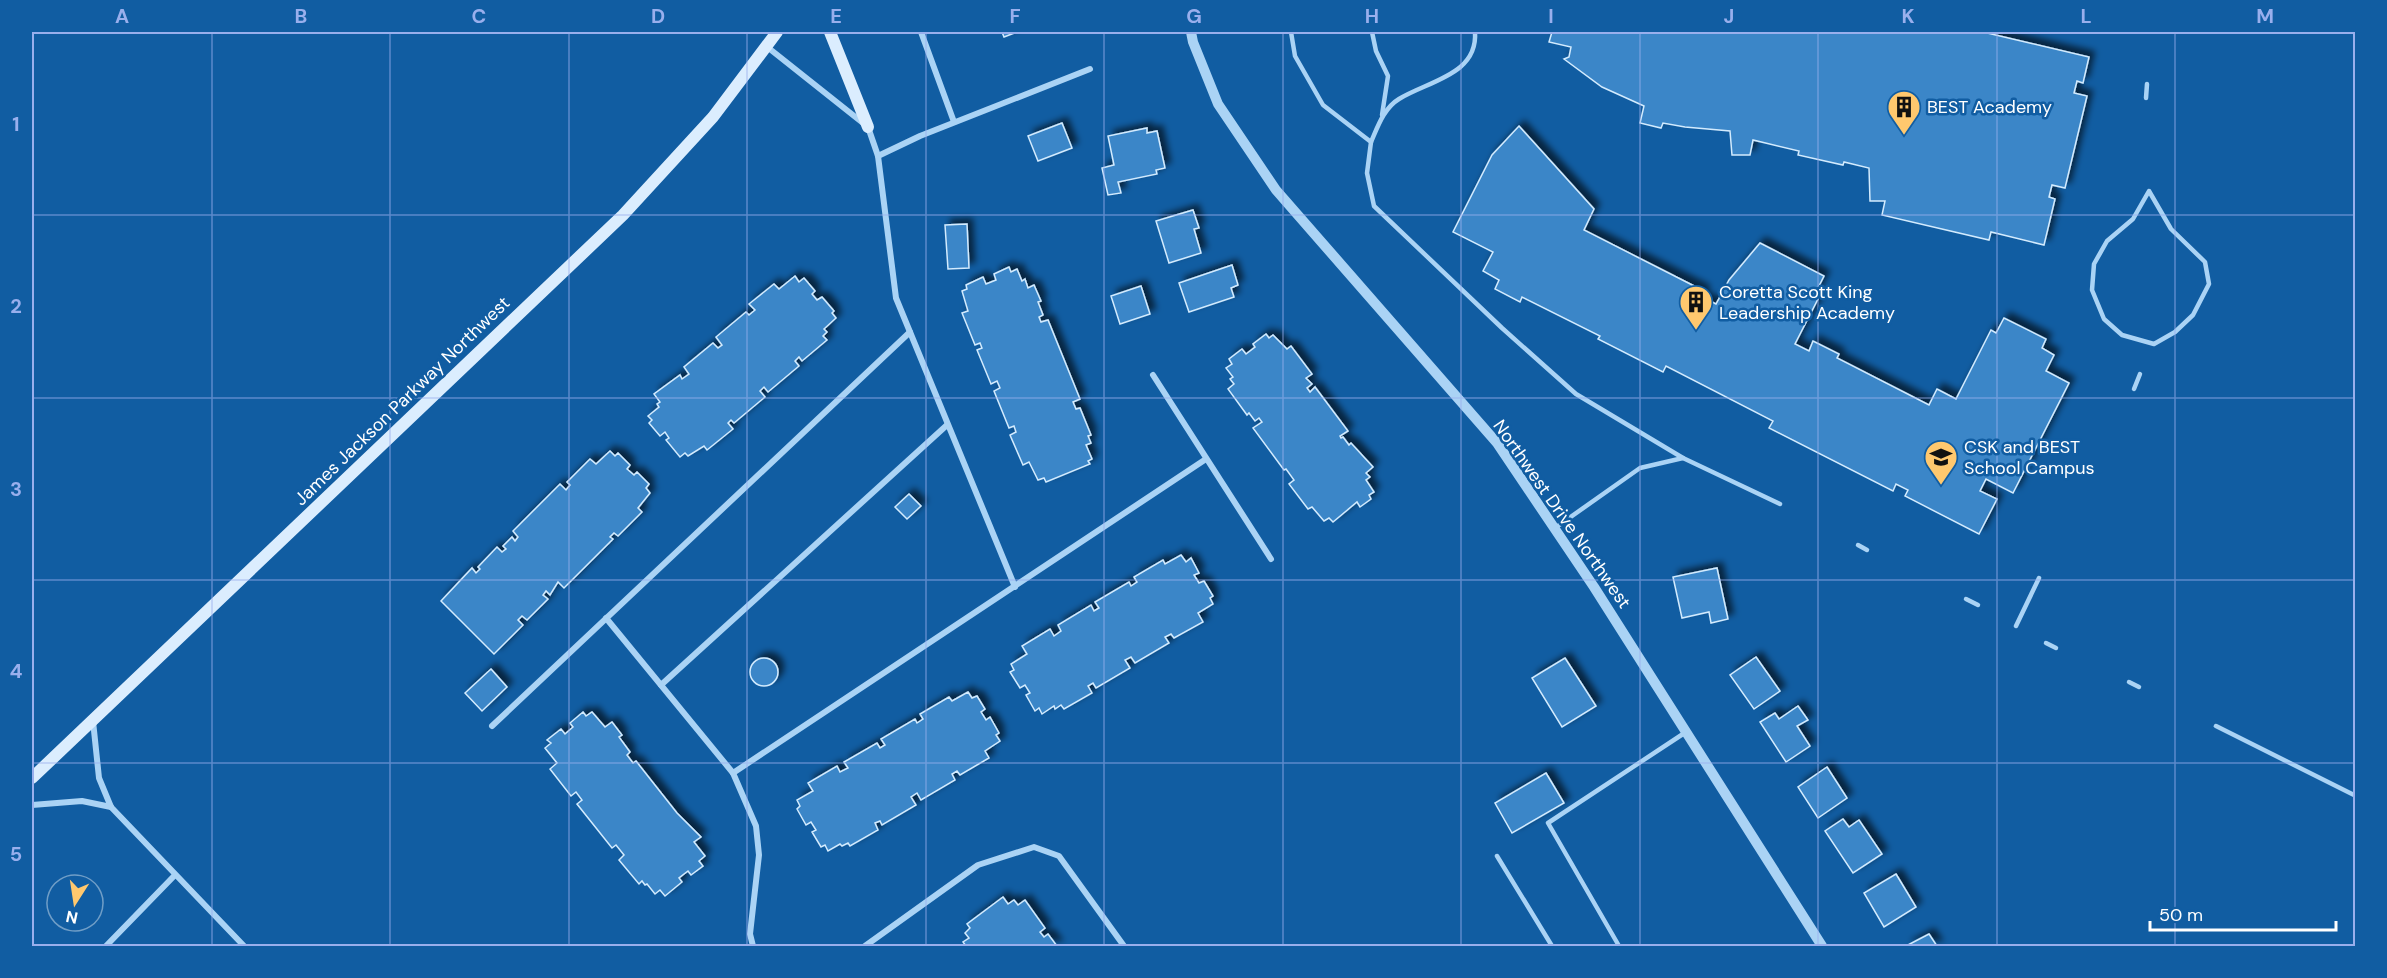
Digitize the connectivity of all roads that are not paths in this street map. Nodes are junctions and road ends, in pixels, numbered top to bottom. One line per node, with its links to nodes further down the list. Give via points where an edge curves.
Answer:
1 (777, 32): 8 (main road, James Jackson Parkway Northwest)
2 (830, 32): 14 (main road)
3 (921, 32): 13 (street)
4 (1191, 32): 26 (street, Northwest Drive Northwest, via 1218,104 1276,190 1497,443)
5 (1291, 32): 15 (lane, via 1294,56 1323,105)
6 (1372, 32): 12 (lane, via 1388,76)
7 (1475, 32): 12 (lane, via 1469,60 1446,77 1398,99)
8 (766, 46): 14 (street); 41 (main road, James Jackson Parkway Northwest, via 713,117 622,215)
9 (1090, 69): 13 (street)
10 (2147, 84): 11 (lane)
11 (2146, 98)
12 (1382, 116): 15 (lane)
13 (954, 122): 16 (street)
14 (868, 127): 16 (street)
15 (1371, 142): 23 (lane, via 1367,173 1374,206 1576,394)
16 (878, 156): 17 (street, via 896,298)
17 (910, 332): 22 (street); 34 (street)
18 (2154, 344): 18 (lane, via 2193,315 2209,284 2205,262 2171,229 2149,191 2133,219 2107,241 2094,264 2092,290 2104,319 2122,335)
19 (2140, 374): 21 (lane)
20 (1153, 375): 24 (street)
21 (2134, 389)
22 (947, 425): 31 (street); 39 (street)
23 (1683, 458): 25 (lane); 26 (lane, via 1640,468)
24 (1206, 459): 29 (street); 31 (street)
25 (1780, 504)
26 (1554, 528): 44 (street, Northwest Drive Northwest)
27 (1858, 545): 28 (lane)
28 (1867, 550)
29 (1271, 559)
30 (2039, 578): 35 (lane)
31 (1015, 587): 45 (street)
32 (1966, 599): 33 (lane)
33 (1978, 605)
34 (606, 618): 39 (street); 42 (street)
35 (2016, 626)
36 (2046, 643): 37 (lane)
37 (2056, 648)
38 (2129, 682): 40 (lane)
39 (661, 685): 45 (street)
40 (2139, 687)
41 (93, 719): 46 (main road, James Jackson Parkway Northwest); 49 (street, via 99,778)
42 (492, 726)
43 (2216, 726): 47 (lane)
44 (1686, 732): 58 (lane, via 1548,823); 59 (street, Northwest Drive Northwest)
45 (733, 773): 54 (street, via 756,826 759,855 750,934)
46 (32, 778)
47 (2355, 796)
48 (32, 805): 49 (street, via 82,801)
49 (111, 807): 51 (street)
50 (1497, 856): 57 (lane)
51 (175, 875): 52 (street); 53 (street)
52 (106, 946)
53 (244, 946)
54 (753, 946)
55 (865, 946): 56 (street, via 978,865 1034,846 1059,856)
56 (1124, 946)
57 (1552, 946)
58 (1619, 946)
59 (1822, 946)

